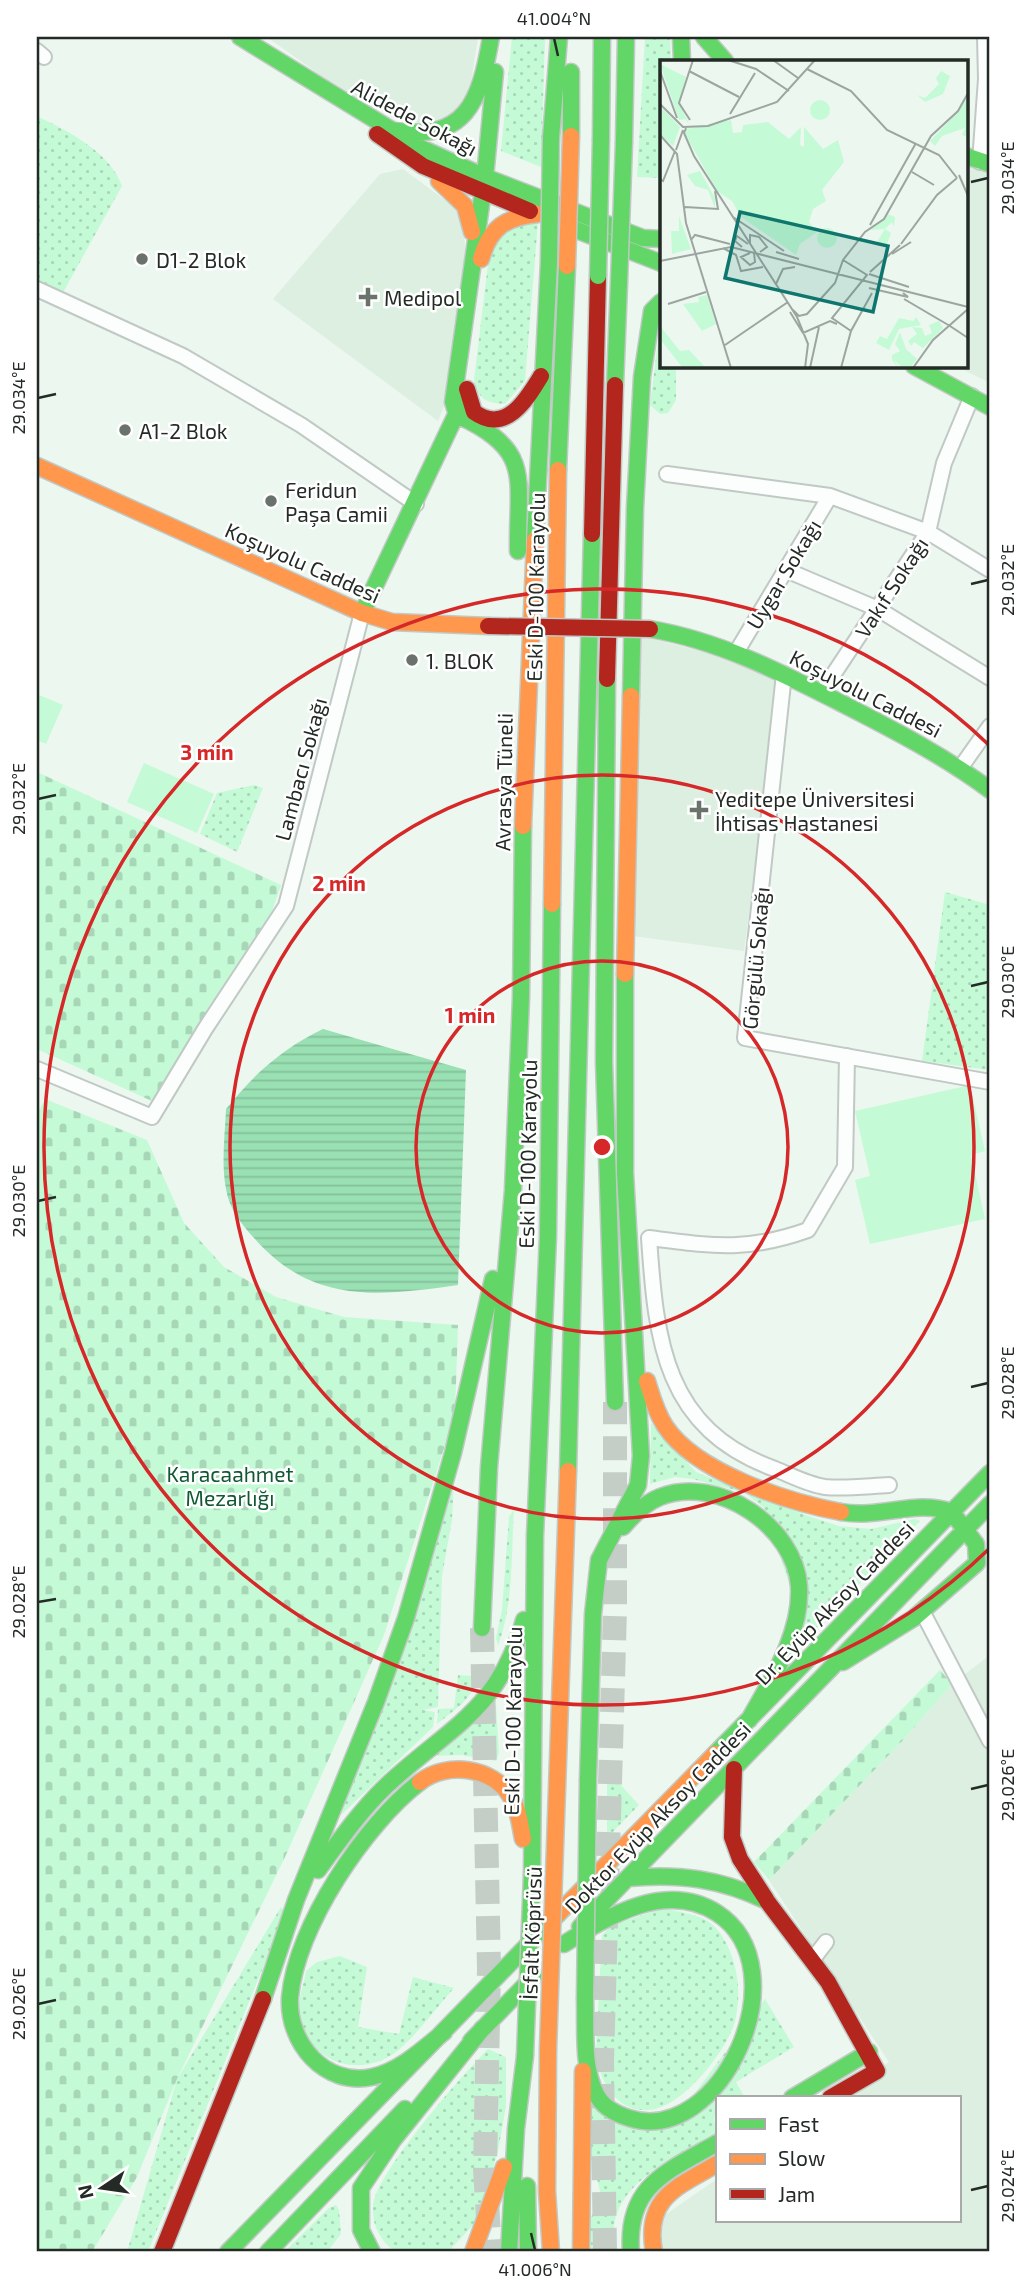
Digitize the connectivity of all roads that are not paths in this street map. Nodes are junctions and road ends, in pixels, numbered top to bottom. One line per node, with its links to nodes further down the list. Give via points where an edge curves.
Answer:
1 (240, 37): 14 (main road, Alidede Sokağı)
2 (491, 37): 15 (main road, via 483,86 461,117 426,134)
3 (498, 37): 18 (main road)
4 (559, 37): 26 (main road, Avrasya Tüneli, bridge)
5 (571, 37): 60 (main road, Eski D-100 Karayolu, bridge, via 556,527 548,1236)
6 (602, 37): 52 (main road, bridge)
7 (626, 37): 54 (main road, bridge, via 608,592 606,1172)
8 (681, 37): 12 (main road)
9 (704, 37): 13 (main road)
10 (985, 37): 11 (street); 16 (street)
11 (990, 37)
12 (682, 60)
13 (724, 60)
14 (326, 93): 15 (main road, Alidede Sokağı); 17 (main road, Alidede Sokağı)
15 (391, 130): 18 (main road, Alidede Sokağı)
16 (979, 161)
17 (422, 166): 18 (main road, Alidede Sokağı); 21 (main road, via 460,199 470,215)
18 (484, 185): 19 (main road, Alidede Sokağı); 20 (main road, via 643,238); 21 (main road)
19 (538, 214): 22 (main road, Alidede Sokağı); 27 (main road, Lambacı Sokağı, via 511,215 485,242)
20 (660, 239)
21 (472, 263): 30 (main road, Lambacı Sokağı, via 453,402)
22 (660, 264)
23 (37, 289): 34 (street, via 183,356 301,425)
24 (660, 303): 53 (main road, via 652,311 645,339 635,508 625,993 625,1173)
25 (918, 368): 28 (main road)
26 (541, 376): 27 (main road, via 520,409 507,418 492,420 477,414 470,406); 45 (main road, Avrasya Tüneli)
27 (467, 389): 30 (main road, Lambacı Sokağı)
28 (972, 396): 29 (main road); 35 (street, Vakıf Sokağı, via 944,463)
29 (990, 407)
30 (457, 415): 34 (main road, Lambacı Sokağı); 45 (main road, via 498,437 510,448 516,464)
31 (37, 466): 39 (main road, Koşuyolu Caddesi)
32 (667, 474): 33 (street)
33 (830, 496): 35 (street); 36 (street, Uygar Sokağı)
34 (416, 504): 39 (main road, Lambacı Sokağı)
35 (928, 532): 37 (street); 38 (street, Vakıf Sokağı)
36 (786, 570): 38 (street); 40 (street, Uygar Sokağı)
37 (990, 570)
38 (878, 609): 42 (street); 43 (street, Vakıf Sokağı)
39 (362, 613): 40 (main road, Koşuyolu Caddesi, bridge, via 392,622 650,629 685,634); 49 (street, Lambacı Sokağı, via 286,906 152,1117)
40 (737, 651): 41 (main road, Koşuyolu Caddesi)
41 (784, 674): 43 (main road, Koşuyolu Caddesi); 48 (street, Görgülü Sokağı, via 745,1038)
42 (990, 678)
43 (821, 693): 46 (main road, Koşuyolu Caddesi)
44 (990, 726): 46 (street)
45 (524, 753): 51 (main road, Avrasya Tüneli)
46 (961, 767): 47 (main road, Koşuyolu Caddesi)
47 (990, 790)
48 (847, 1056): 50 (street, Görgülü Sokağı); 56 (street, via 845,1167 808,1230 775,1242 727,1247 649,1238 654,1309 680,1395 710,1433 753,1461 824,1487)
49 (37, 1069)
50 (990, 1082)
51 (513, 1190): 63 (main road, via 489,1467); 71 (main road, via 453,1453 406,1618)
52 (574, 1290): 68 (main road); 93 (main road, İsfalt Köprüsü, bridge, via 548,2049)
53 (631, 1301): 58 (main road, via 652,1405 669,1432 707,1466 841,1512 875,1516 934,1504); 61 (main road, via 639,1400 638,1485 603,1548)
54 (615, 1402)
55 (990, 1473): 58 (main road, Dr. Eyüp Aksoy Caddesi)
56 (889, 1485)
57 (990, 1504): 59 (main road, Doktor Eyüp Aksoy Caddesi)
58 (951, 1512): 59 (main road); 65 (main road, Dr. Eyüp Aksoy Caddesi)
59 (965, 1529): 62 (main road, via 977,1544 977,1563); 64 (main road, Doktor Eyüp Aksoy Caddesi)
60 (534, 1536): 69 (main road, Eski D-100 Karayolu); 71 (main road, via 524,1624 509,1670 466,1721 375,1798)
61 (598, 1573): 65 (main road, via 624,1525 663,1495 690,1492 714,1496 755,1513 774,1529 800,1583 798,1614 777,1671); 68 (main road)
62 (923, 1613): 64 (main road, via 876,1646); 66 (street)
63 (482, 1628)
64 (832, 1668): 67 (main road, Doktor Eyüp Aksoy Caddesi)
65 (749, 1720): 78 (main road, Dr. Eyüp Aksoy Caddesi)
66 (990, 1741)
67 (734, 1769): 70 (main road, Doktor Eyüp Aksoy Caddesi); 72 (main road, via 732,1837 740,1859)
68 (587, 1779): 76 (main road, bridge)
69 (532, 1874): 78 (main road, via 515,1804 501,1784 470,1770 452,1771 429,1776 405,1794 367,1837 330,1894 312,1928 290,1997 294,2028 304,2050 333,2073 369,2079 394,2071); 80 (main road, İsfalt Köprüsü, bridge)
70 (628, 1878): 72 (main road, via 663,1874 709,1877); 74 (main road, Doktor Eyüp Aksoy Caddesi)
71 (296, 1900): 86 (main road, via 269,1984)
72 (767, 1901): 75 (main road)
73 (826, 1942): 75 (street)
74 (564, 1944): 76 (main road, via 632,1906 652,1900 689,1901 719,1913 751,1962 754,2000 741,2046 730,2066 705,2096 663,2121 645,2124 628,2119 595,2093); 77 (main road, Doktor Eyüp Aksoy Caddesi)
75 (813, 1959): 79 (main road)
76 (585, 1999): 94 (main road)
77 (483, 2028): 88 (main road, Doktor Eyüp Aksoy Caddesi); 89 (main road, via 393,2140 361,2188 360,2230)
78 (444, 2032): 87 (main road)
79 (869, 2052): 81 (main road); 82 (main road, via 877,2071)
80 (525, 2056): 83 (main road); 92 (main road)
81 (795, 2096)
82 (833, 2096)
83 (516, 2129): 90 (main road); 91 (main road)
84 (716, 2144): 95 (main road, via 643,2190 632,2210)
85 (716, 2165): 96 (main road, via 655,2205 650,2233)
86 (162, 2252)
87 (228, 2252)
88 (268, 2252)
89 (372, 2252)
90 (473, 2252)
91 (509, 2252)
92 (528, 2252)
93 (551, 2252)
94 (581, 2252)
95 (631, 2252)
96 (654, 2252)

